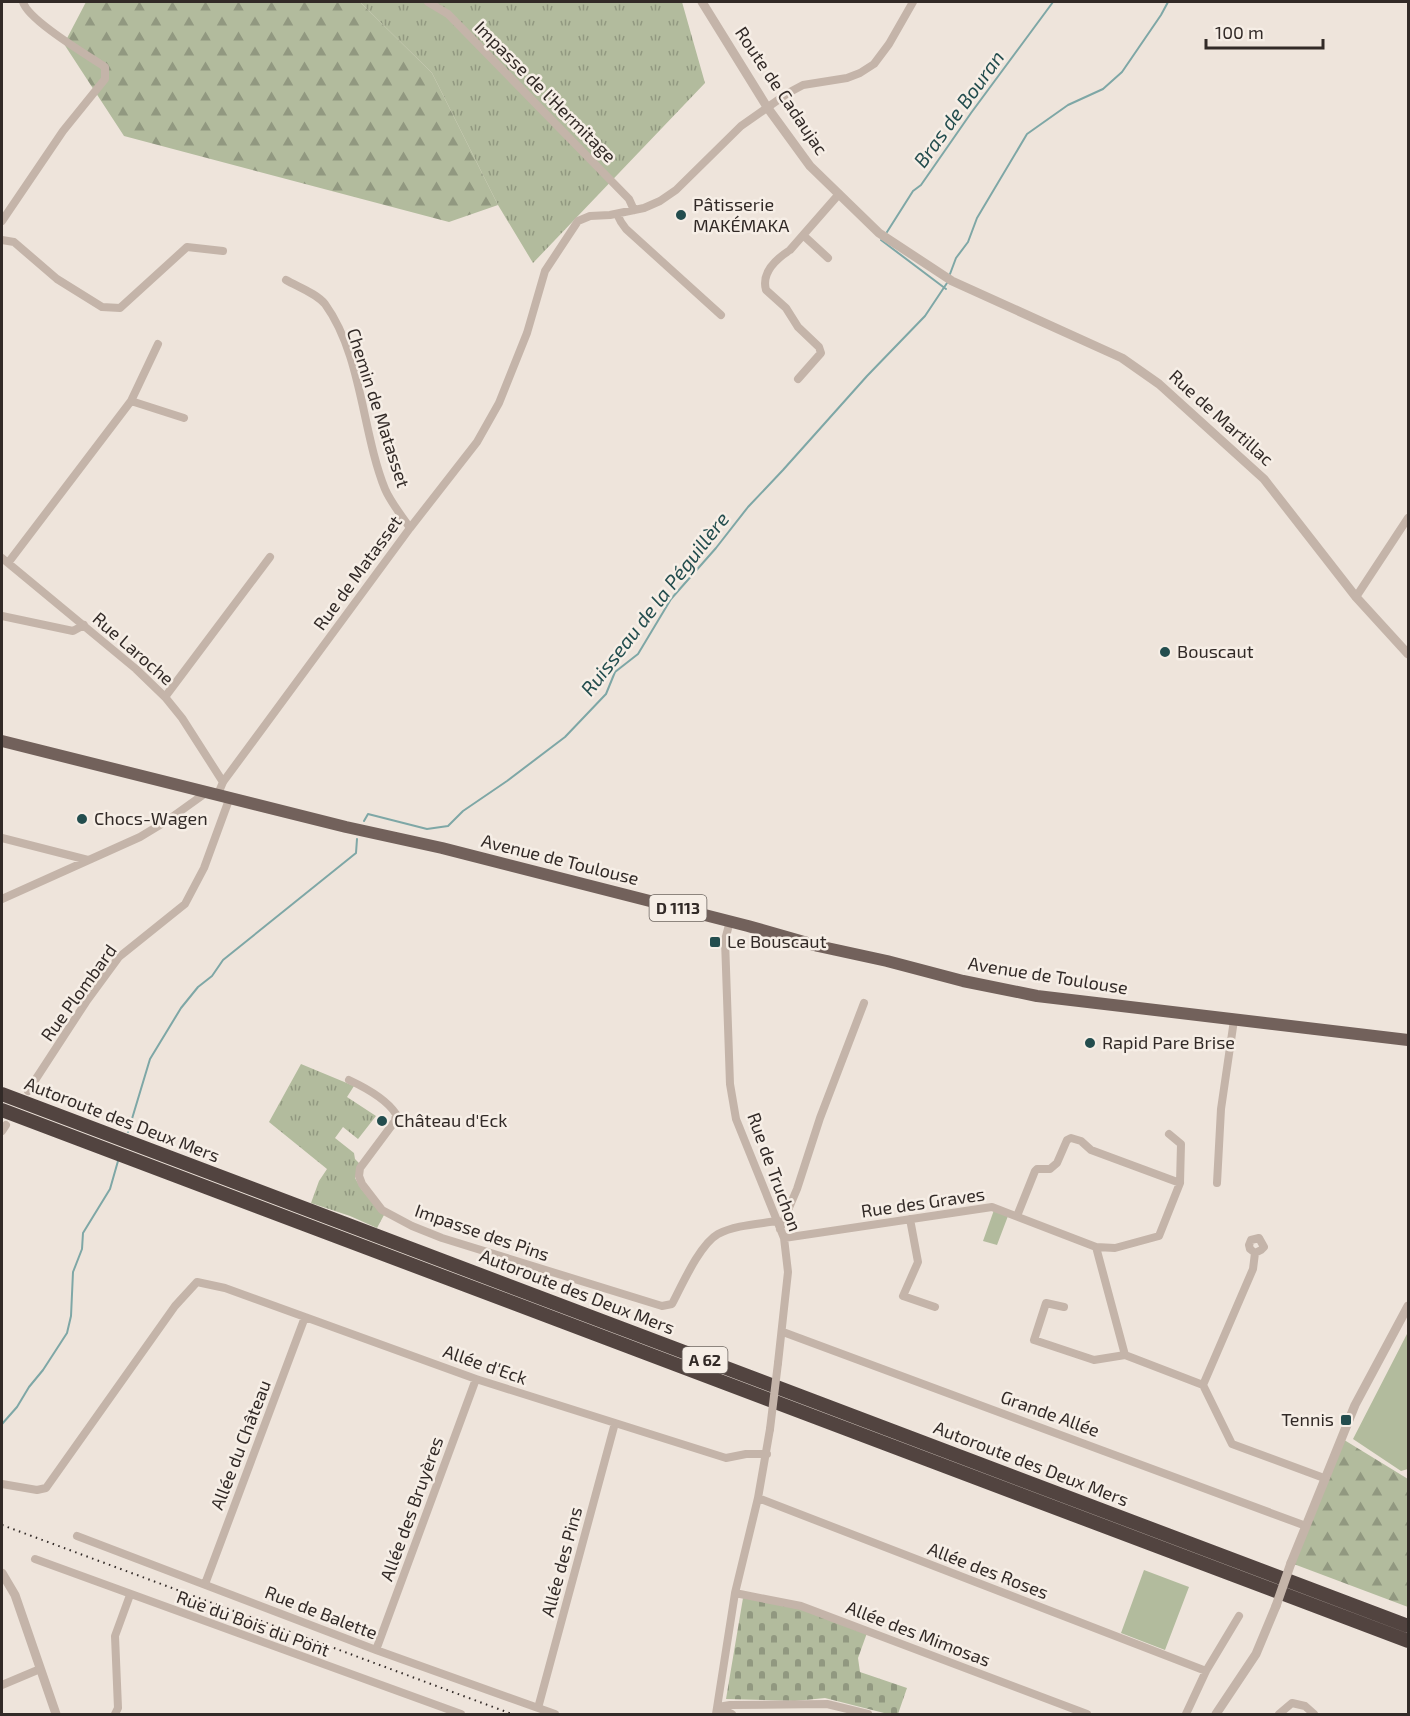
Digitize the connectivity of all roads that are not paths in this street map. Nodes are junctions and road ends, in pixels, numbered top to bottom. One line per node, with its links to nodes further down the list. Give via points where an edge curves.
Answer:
1 (23, 2): 9 (street, via 25,9 105,67 105,79 63,131)
2 (428, 2): 7 (street, Impasse de l'Hermitage, via 448,14 629,199)
3 (702, 2): 5 (street, Route de Cadaujac)
4 (913, 2): 5 (street, Rue de Matasset, via 874,64 847,78 803,85)
5 (767, 107): 6 (street, Route de Cadaujac, via 810,166); 7 (street, Rue de Matasset, via 741,126 676,190 660,201)
6 (839, 194): 10 (street); 15 (street, Route de Cadaujac, via 879,233)
7 (634, 210): 8 (street, Rue de Matasset)
8 (617, 214): 16 (street, via 626,229); 22 (street, Rue de Matasset, via 578,221 545,271 527,333 499,403 477,442)
9 (2, 221)
10 (803, 235): 13 (street); 18 (street, via 768,270 764,284 819,347 821,353)
11 (2, 240): 12 (street, via 14,242 57,279 102,307 120,308 187,247)
12 (223, 250)
13 (828, 258)
14 (286, 280): 22 (street, Chemin de Matasset, via 324,303 341,334 386,491)
15 (952, 281): 25 (street, Rue de Martillac, via 1122,358 1159,384 1264,479)
16 (721, 315)
17 (158, 344): 19 (street)
18 (798, 379)
19 (132, 401): 20 (street); 24 (street)
20 (184, 418)
21 (1408, 518): 25 (street)
22 (410, 528): 31 (street, Rue de Matasset)
23 (270, 557): 29 (street)
24 (5, 560): 27 (street, Rue Laroche)
25 (1356, 597): 28 (street, Rue de Martillac)
26 (2, 616): 27 (street, via 73,631)
27 (84, 626): 29 (street, Rue Laroche)
28 (1408, 654)
29 (165, 697): 31 (street, Rue Laroche)
30 (2, 741): 32 (main road, Avenue de Toulouse / D 1113)
31 (223, 782): 32 (street, Rue de Matasset)
32 (218, 794): 34 (street, via 140,837); 36 (main road, Avenue de Toulouse / D 1113); 41 (street, Rue Plombard, via 204,868 185,904 119,957)
33 (2, 838): 34 (street)
34 (88, 860): 35 (street)
35 (2, 899)
36 (730, 921): 38 (main road, Avenue de Toulouse / D 1113, via 818,946 1026,994); 49 (street, Rue de Truchon, via 725,940 729,1084 736,1119)
37 (864, 1003): 49 (street, via 797,1189)
38 (1234, 1020): 39 (main road, Avenue de Toulouse / D 1113); 46 (street, via 1221,1109)
39 (1406, 1040)
40 (349, 1080): 49 (street, Impasse des Pins, via 396,1114 360,1168 362,1184 382,1210 442,1238 662,1306 672,1304 699,1254 717,1235 747,1226)
41 (28, 1091)
42 (2, 1094): 74 (highway, Autoroute des Deux Mers / A 62)
43 (2, 1110): 75 (highway, Autoroute des Deux Mers / A 62)
44 (1170, 1134): 45 (street, via 1181,1144)
45 (1180, 1183): 47 (street, via 1091,1150 1082,1141 1071,1138 1054,1166 1035,1171); 51 (street, via 1159,1236 1115,1248)
46 (1217, 1183)
47 (1017, 1216): 48 (street, Rue des Graves, via 992,1207); 51 (street, Rue des Graves)
48 (910, 1219): 50 (street, Rue des Graves); 54 (street, via 918,1262 903,1296)
49 (779, 1225): 50 (street, Rue de Truchon)
50 (784, 1238): 57 (street, Rue de Truchon, via 788,1272)
51 (1096, 1247): 58 (street)
52 (1255, 1253): 60 (street, via 1253,1269)
53 (1408, 1306): 63 (street, via 1355,1405)
54 (936, 1307)
55 (1064, 1307): 58 (street, via 1046,1303 1034,1340 1094,1360)
56 (305, 1317): 59 (street, Allée d'Eck); 64 (street, Allée d'Eck, via 197,1282 175,1306 46,1488); 70 (street, Allée du Château)
57 (783, 1332): 62 (street, Rue de Truchon, bridge); 66 (street, Grande Allée)
58 (1125, 1355): 60 (street)
59 (476, 1379): 61 (street, Allée d'Eck); 76 (street, Allée des Bruyères)
60 (1203, 1385): 63 (street, via 1232,1444)
61 (615, 1424): 62 (street, Allée d'Eck, via 726,1458); 80 (street, Allée des Pins)
62 (766, 1454): 65 (street)
63 (1324, 1478): 66 (street)
64 (2, 1484)
65 (759, 1498): 71 (street); 78 (street, Allée des Roses)
66 (1306, 1526): 90 (street, bridge, via 1256,1654)
67 (77, 1536): 70 (street, Rue de Balette)
68 (35, 1559): 72 (street, Rue du Bois du Pont)
69 (2, 1573): 77 (street, via 15,1595)
70 (205, 1584): 76 (street, Rue de Balette)
71 (735, 1593): 81 (street); 88 (street, Allée des Mimosas, via 801,1606)
72 (130, 1595): 83 (street, via 116,1636); 84 (street, Rue du Bois du Pont)
73 (1239, 1616): 78 (street)
74 (1408, 1626)
75 (1408, 1641)
76 (376, 1650): 80 (street, Rue de Balette)
77 (40, 1669): 79 (street); 82 (street)
78 (1206, 1671): 89 (street)
79 (2, 1685)
80 (538, 1708): 85 (street, Rue de Balette)
81 (717, 1711): 86 (street); 87 (street, via 730,1704 827,1704)
82 (56, 1714)
83 (115, 1714)
84 (461, 1714)
85 (555, 1714)
86 (732, 1714)
87 (868, 1714)
88 (1087, 1714)
89 (1186, 1714)
90 (1216, 1714)
91 (1279, 1714): 92 (street, via 1292,1703 1305,1706)
92 (1314, 1714)

